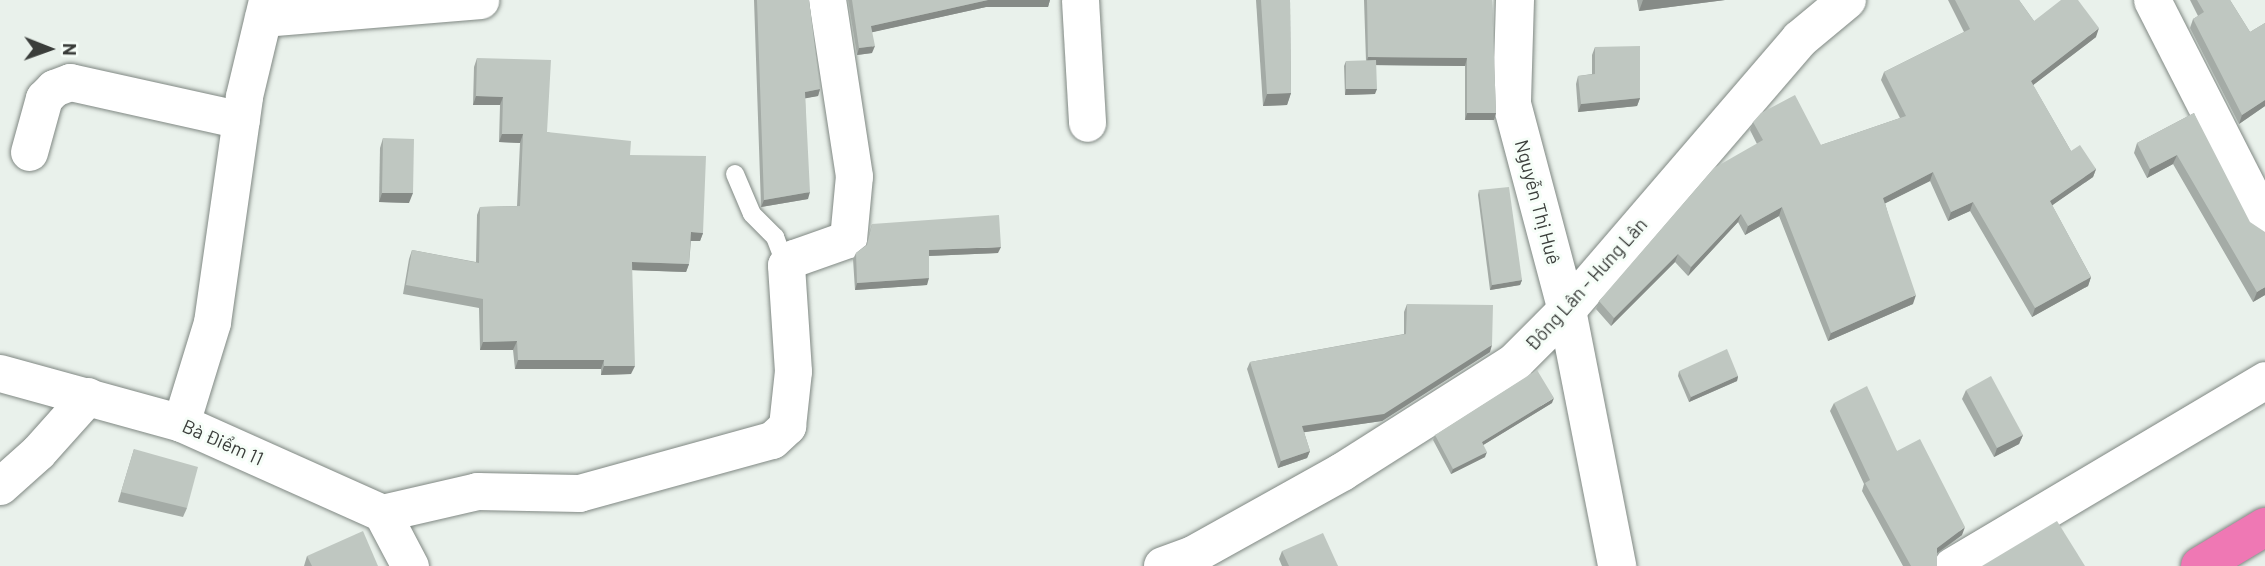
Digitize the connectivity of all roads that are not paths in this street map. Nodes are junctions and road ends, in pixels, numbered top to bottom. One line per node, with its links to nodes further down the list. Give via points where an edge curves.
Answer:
1 (480, 0): 7 (street)
2 (827, 0): 13 (street, via 854,176 848,239)
3 (1080, 0): 9 (street)
4 (1515, 0): 14 (street, Nguyễn Thị Huê, via 1512,104)
5 (1847, 0): 14 (street, Đông Lân - Hưng Lân, via 1800,39)
6 (2152, 0): 12 (street)
7 (265, 9): 8 (street)
8 (241, 120): 10 (street, via 70,82 44,98); 18 (street, via 212,321)
9 (1087, 122)
10 (29, 152)
11 (735, 174): 13 (lane, via 752,214 775,237)
12 (2265, 222)
13 (786, 265): 20 (street, via 792,398 787,426 772,440 579,493 477,491)
14 (1567, 310): 23 (street, Đông Lân - Hưng Lân, via 1515,362 1342,472 1193,555); 24 (street, Nguyễn Thị Huê)
15 (0, 373): 17 (street, Bà Điểm 11)
16 (2265, 380): 25 (street)
17 (88, 396): 18 (street, Bà Điểm 11); 19 (street)
18 (181, 423): 20 (street, Bà Điểm 11)
19 (0, 486)
20 (382, 513): 22 (street)
21 (2265, 527): 26 (highway)
22 (410, 566)
23 (1163, 566)
24 (1618, 566)
25 (1952, 566)
26 (2200, 566)

